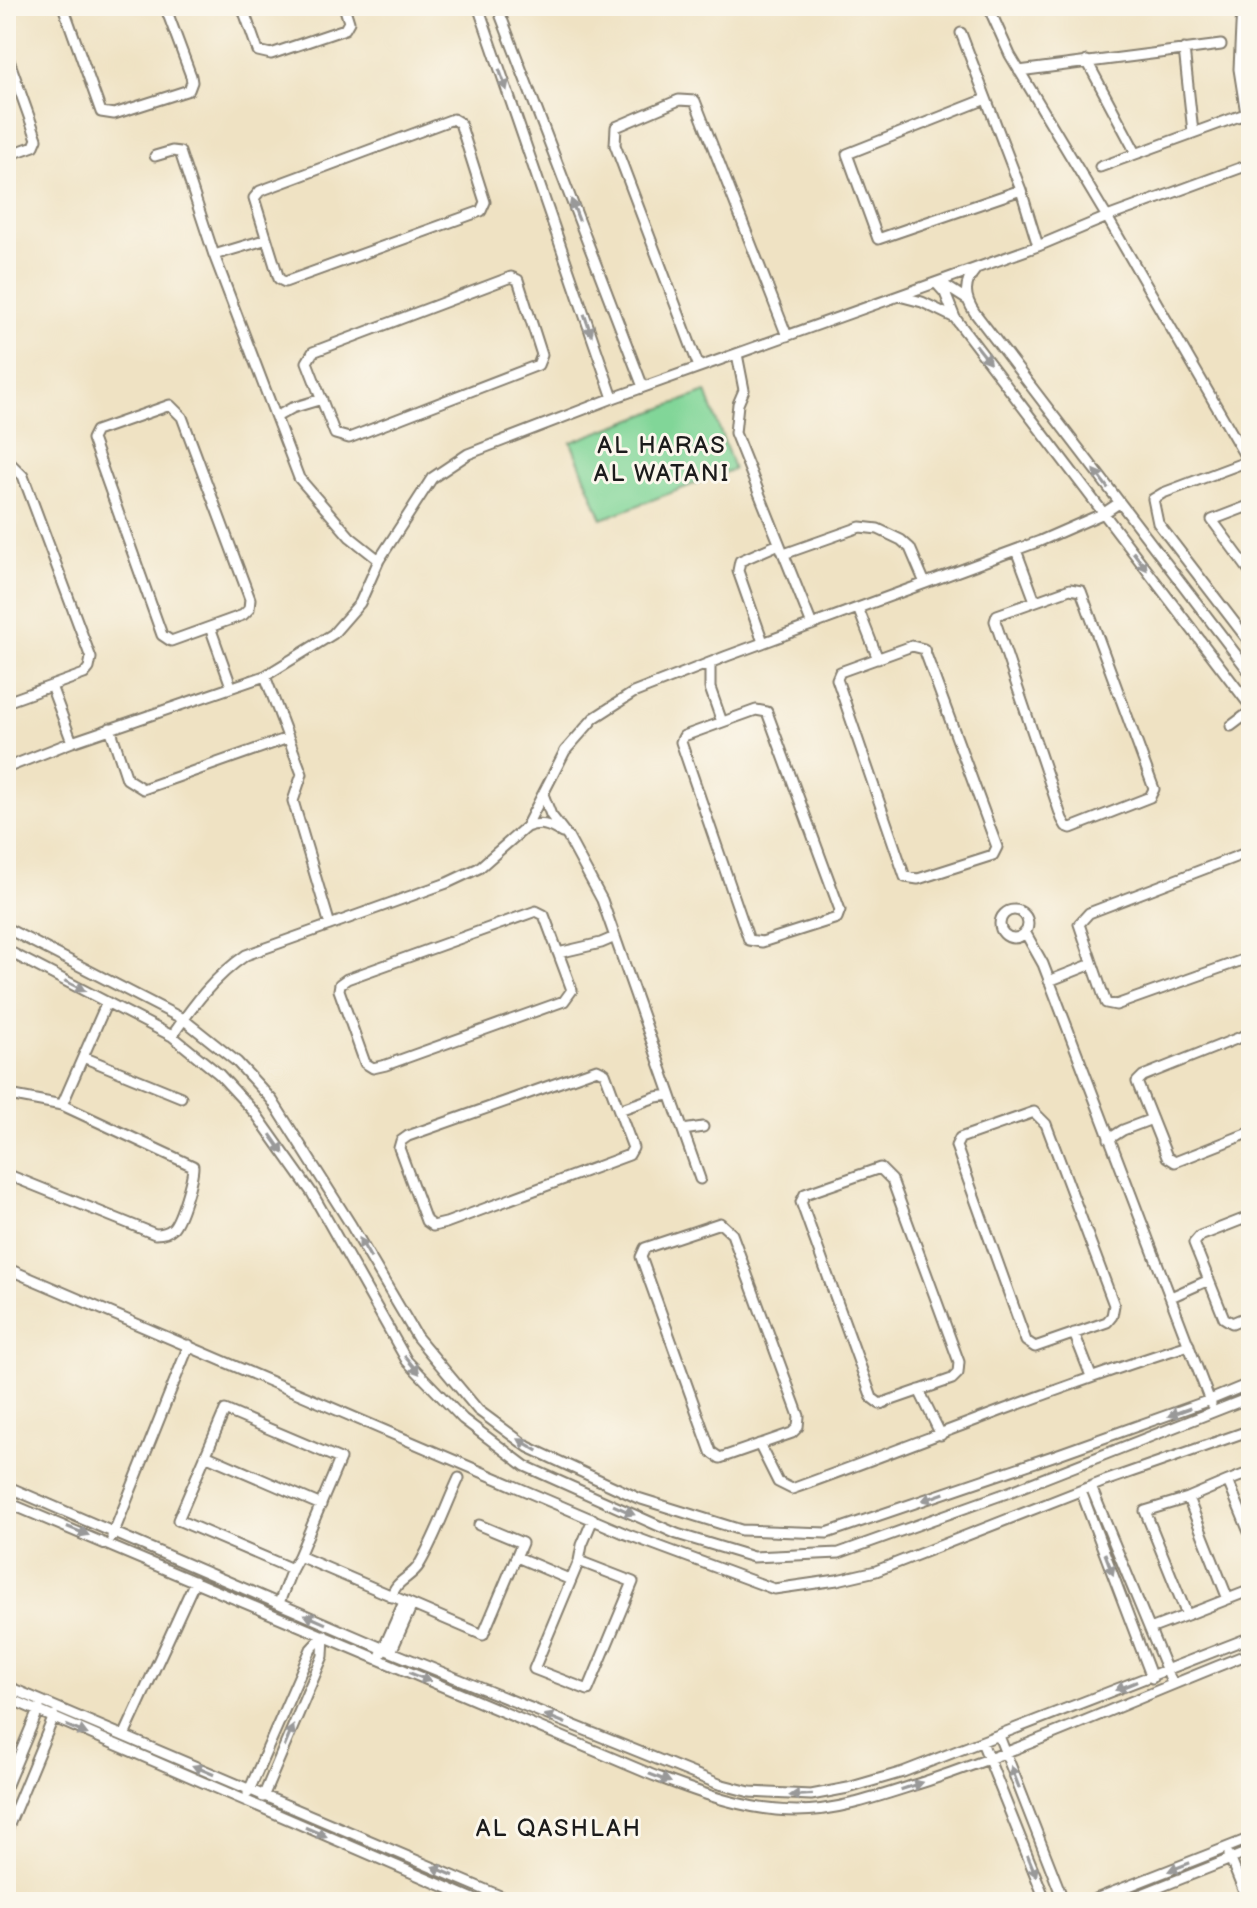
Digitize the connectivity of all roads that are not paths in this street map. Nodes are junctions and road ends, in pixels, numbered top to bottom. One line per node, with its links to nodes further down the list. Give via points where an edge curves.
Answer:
1 (63, 6): 2 (street, via 101,112 114,114 189,90 191,76)
2 (165, 6)
3 (242, 6): 4 (street, via 258,51 271,54 345,29 349,22)
4 (344, 6)
5 (478, 6): 40 (street, one-way to 40)
6 (497, 6): 39 (street, one-way to 6)
7 (988, 6): 16 (street)
8 (1242, 6): 15 (street)
9 (961, 33): 17 (street)
10 (1221, 45): 11 (street)
11 (1184, 49): 13 (street); 19 (street)
12 (6, 52): 22 (street, via 37,139 34,146)
13 (1087, 61): 16 (street); 21 (street)
14 (1251, 68): 15 (street)
15 (1239, 69): 18 (street)
16 (1019, 71): 27 (street)
17 (986, 99): 26 (street); 26 (street, via 847,154 878,239)
18 (1245, 114): 19 (street); 20 (street)
19 (1193, 132): 21 (street)
20 (1251, 145)
21 (1136, 153): 25 (street)
22 (6, 156)
23 (155, 156): 30 (street, via 180,152)
24 (1251, 164): 27 (street)
25 (1100, 167)
26 (1021, 190): 29 (street)
27 (1107, 217): 29 (street); 43 (street)
28 (264, 240): 28 (street, via 254,198 260,191 453,119 460,123 485,202 481,211 285,282 279,279); 30 (street)
29 (1038, 246): 31 (street)
30 (214, 255): 42 (street)
31 (977, 268): 32 (street); 34 (street, via 967,284)
32 (938, 282): 33 (street); 34 (street); 35 (street)
33 (899, 296): 35 (street); 36 (street)
34 (966, 299): 45 (street, one-way to 34)
35 (955, 318): 47 (street, one-way to 47)
36 (787, 336): 37 (street); 38 (street, via 695,101 679,100 616,127 615,145)
37 (737, 354): 38 (street); 48 (street, via 744,390 735,433)
38 (699, 367): 39 (street)
39 (643, 387): 40 (street)
40 (613, 398): 51 (street, via 468,454 432,478)
41 (322, 399): 41 (street, via 307,362 313,352 511,277 518,280 542,355 538,365 349,438 335,434); 42 (street)
42 (276, 417): 51 (street, via 299,478 350,537)
43 (1249, 460): 59 (street, via 1163,493 1152,504 1158,523)
44 (6, 466): 64 (street, via 17,467 23,476 91,658 84,674)
45 (1119, 503): 47 (street); 62 (street)
46 (1251, 505): 52 (street, via 1212,520)
47 (1104, 513): 49 (street); 67 (street, one-way to 67)
48 (779, 544): 50 (street); 58 (street, via 740,561 738,571)
49 (1016, 550): 53 (street); 54 (street)
50 (784, 554): 53 (street, via 860,527 878,529 910,548); 56 (street)
51 (379, 560): 63 (street, via 360,603 341,627)
52 (1251, 573)
53 (925, 583): 55 (street)
54 (1035, 601): 54 (street, via 1070,589 1081,591 1154,789 1150,797 1078,828 1066,826 1062,819 995,627 997,615)
55 (858, 608): 56 (street); 60 (street)
56 (812, 625): 58 (street)
57 (210, 627): 57 (street, via 243,615 250,599 182,417 170,405 96,431 92,439 162,635 171,641); 65 (street)
58 (763, 642): 61 (street)
59 (1251, 644)
60 (878, 659): 60 (street, via 912,646 924,649 995,841 993,855 918,879 905,877 838,685 840,672)
61 (710, 664): 68 (street, via 710,688); 74 (street, via 633,693 594,718 565,751)
62 (1251, 674)
63 (265, 676): 65 (street); 71 (street)
64 (51, 686): 66 (street, via 12,700); 72 (street)
65 (231, 686): 70 (street)
66 (6, 696)
67 (1251, 709): 69 (street)
68 (722, 722): 68 (street, via 756,710 767,712 839,904 837,918 762,942 749,940 681,748 684,736)
69 (1231, 726)
70 (110, 728): 71 (street, via 127,779 143,789); 72 (street)
71 (288, 738): 78 (street, via 302,774 293,801)
72 (72, 742): 73 (street)
73 (6, 768)
74 (543, 794): 75 (street); 76 (street)
75 (526, 827): 76 (street, via 547,824); 78 (street, via 479,868)
76 (568, 837): 81 (street)
77 (1251, 851): 85 (street, via 1089,913 1079,924)
78 (330, 925): 88 (street, via 246,955 221,973)
79 (6, 928): 88 (street)
80 (1025, 932): 86 (street)
81 (615, 937): 83 (street); 93 (street)
82 (6, 950): 87 (street, one-way to 87)
83 (558, 953): 83 (street, via 544,915 536,911 347,979 339,990 365,1063 373,1068 564,1001 572,990)
84 (1251, 957): 85 (street, via 1116,1005 1106,1003)
85 (1092, 964): 86 (street)
86 (1049, 981): 101 (street)
87 (107, 1002): 90 (street); 91 (street)
88 (183, 1019): 90 (street); 116 (street, one-way to 88, via 827,1533 741,1530 638,1498 528,1447 478,1410 417,1337 272,1100 237,1062)
89 (1251, 1033): 97 (street, via 1143,1076 1137,1082)
90 (172, 1036): 117 (street, one-way to 117, via 219,1074 256,1114 312,1193 407,1361 463,1419 525,1466 677,1534 753,1557 839,1553)
91 (83, 1057): 94 (street); 95 (street)
92 (9, 1095): 95 (street)
93 (670, 1095): 96 (street); 99 (street)
94 (181, 1097)
95 (62, 1105): 102 (street, via 193,1166 173,1228 155,1234)
96 (619, 1110): 96 (street, via 605,1073 597,1069 408,1136 399,1148 426,1221 433,1226 625,1159 633,1148)
97 (1152, 1119): 100 (street, via 1167,1157 1175,1162); 101 (street)
98 (703, 1127): 99 (street)
99 (683, 1130): 103 (street)
100 (1251, 1132)
101 (1109, 1139): 107 (street)
102 (6, 1174)
103 (700, 1179)
104 (1251, 1216): 106 (street, via 1194,1243)
105 (6, 1268): 110 (street)
106 (1209, 1280): 107 (street); 108 (street, via 1224,1318 1232,1323)
107 (1171, 1297): 111 (street)
108 (1251, 1315)
109 (1074, 1333): 109 (street, via 1107,1322 1114,1305 1046,1124 1034,1112 960,1138 956,1146 1026,1341 1035,1347); 112 (street)
110 (189, 1345): 130 (street); 132 (street)
111 (1189, 1345): 112 (street); 116 (street)
112 (1091, 1376): 119 (street)
113 (1251, 1383): 116 (street)
114 (919, 1390): 114 (street, via 952,1379 959,1362 892,1180 880,1168 805,1194 801,1202 872,1398 880,1404); 119 (street)
115 (1251, 1397): 117 (street)
116 (1210, 1400): 117 (street)
117 (1214, 1411)
118 (1251, 1430): 126 (street)
119 (941, 1435): 120 (street, via 792,1489 778,1482)
120 (759, 1444): 120 (street, via 792,1433 799,1416 732,1234 720,1223 645,1248 641,1257 711,1452 720,1458)
121 (205, 1455): 129 (street); 129 (street, via 225,1410 340,1459); 138 (street, via 178,1520)
122 (1251, 1472): 124 (street)
123 (459, 1478): 142 (street, via 420,1563)
124 (1228, 1481): 127 (street); 133 (street)
125 (6, 1486): 132 (street)
126 (1086, 1489): 130 (street, via 876,1571 774,1589); 147 (street); 154 (street, one-way to 154)
127 (1188, 1498): 143 (street); 146 (street, via 1145,1511)
128 (6, 1502): 134 (street, one-way to 134)
129 (321, 1505): 135 (street)
130 (593, 1519): 137 (street)
131 (479, 1525): 136 (street, via 522,1543)
132 (114, 1533): 134 (street); 144 (street)
133 (1251, 1537)
134 (109, 1544): 140 (street)
135 (299, 1556): 138 (street); 142 (street)
136 (517, 1557): 139 (street); 145 (street, via 483,1635)
137 (579, 1561): 139 (street); 139 (street, via 633,1582 588,1690 534,1669)
138 (292, 1569): 144 (street)
139 (571, 1580)
140 (195, 1581): 148 (street); 163 (street)
141 (1251, 1590): 143 (street)
142 (392, 1597): 145 (street)
143 (1228, 1599): 146 (street)
144 (279, 1603): 150 (street, one-way to 144)
145 (408, 1603): 150 (street)
146 (1187, 1615): 147 (street)
147 (1150, 1629): 153 (street)
148 (324, 1635): 152 (street); 169 (street, via 311,1649); 170 (street, one-way to 148, via 323,1656)
149 (1251, 1637): 153 (street)
150 (387, 1650): 152 (street); 165 (street, one-way to 150, via 848,1788 811,1795 750,1792 672,1766)
151 (1251, 1653): 155 (street)
152 (378, 1660): 167 (street, one-way to 167, via 650,1774 715,1799 757,1808 799,1811 849,1805)
153 (1167, 1670): 154 (street); 155 (street)
154 (1151, 1676): 157 (street); 164 (street, one-way to 164)
155 (1172, 1683): 157 (street)
156 (6, 1686): 159 (street)
157 (1157, 1690): 166 (street)
158 (6, 1697): 161 (street)
159 (42, 1701): 160 (street); 161 (street)
160 (58, 1708): 162 (street); 163 (street)
161 (37, 1712): 162 (street); 168 (street)
162 (52, 1719): 171 (street, one-way to 171); 175 (street)
163 (124, 1736): 169 (street, one-way to 163)
164 (999, 1736): 165 (street); 166 (street)
165 (982, 1742): 167 (street)
166 (1006, 1753): 167 (street); 173 (street, one-way to 166)
167 (989, 1760): 174 (street)
168 (6, 1787)
169 (249, 1789): 170 (street); 171 (street)
170 (264, 1795): 172 (street); 182 (street, one-way to 170)
171 (244, 1802): 172 (street)
172 (258, 1808): 181 (street, one-way to 181)
173 (1031, 1817): 174 (street); 184 (street)
174 (1014, 1821): 183 (street, one-way to 183)
175 (6, 1832)
176 (1246, 1840): 177 (street); 178 (street)
177 (1226, 1848): 179 (street); 185 (street, one-way to 185)
178 (1248, 1852): 179 (street); 180 (street)
179 (1231, 1859): 186 (street); 187 (street)
180 (1251, 1866)
181 (480, 1902)
182 (514, 1902)
183 (1046, 1902)
184 (1064, 1902)
185 (1088, 1902)
186 (1122, 1902)
187 (1248, 1902)

